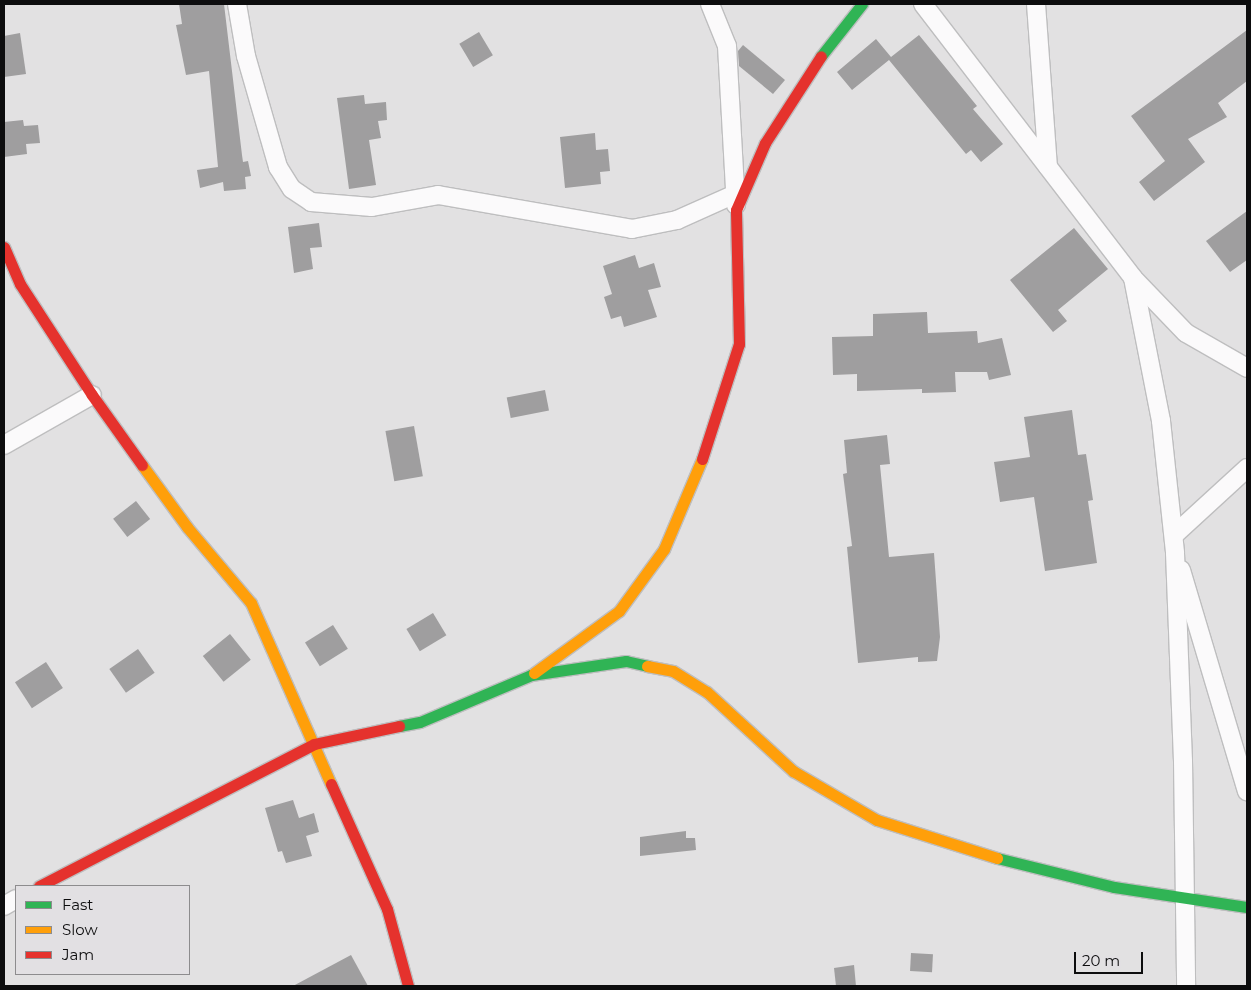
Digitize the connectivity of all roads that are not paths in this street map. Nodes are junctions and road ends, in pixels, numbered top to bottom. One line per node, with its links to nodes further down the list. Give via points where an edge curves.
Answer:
1 (237, 4): 7 (street, via 246,56 278,167 292,189 311,202 372,207 438,195 632,229 677,220)
2 (710, 4): 7 (street, via 727,46)
3 (862, 4): 7 (street, via 806,75 765,143)
4 (923, 4): 6 (street)
5 (1036, 4): 6 (street)
6 (1048, 168): 9 (street)
7 (736, 202): 16 (street, via 739,344 701,462 664,549 619,611)
8 (5, 255): 11 (street, via 20,284)
9 (1133, 278): 10 (street, via 1186,333); 14 (street, via 1161,421)
10 (1247, 368)
11 (92, 395): 12 (street); 17 (street, via 187,527 251,603)
12 (4, 445)
13 (1247, 468): 14 (street)
14 (1174, 535): 15 (street)
15 (1175, 553): 18 (street, via 1210,660); 20 (street, via 1183,761)
16 (530, 676): 17 (street, via 420,722); 20 (street, via 626,661 673,671 707,692 794,771 877,820 965,850 1114,887)
17 (314, 744): 19 (street); 24 (street, via 387,908)
18 (1247, 791)
19 (41, 885)
20 (1184, 899): 23 (street); 25 (street)
21 (15, 900): 22 (street)
22 (4, 906)
23 (1247, 907)
24 (408, 986)
25 (1186, 986)

